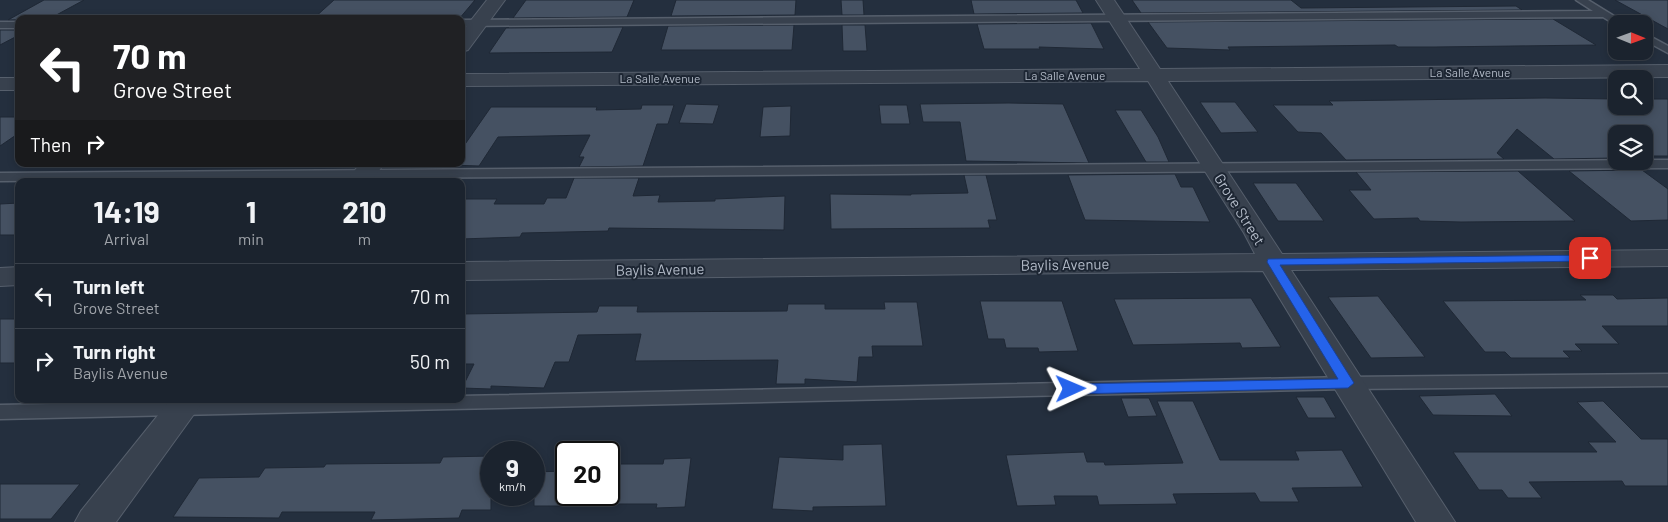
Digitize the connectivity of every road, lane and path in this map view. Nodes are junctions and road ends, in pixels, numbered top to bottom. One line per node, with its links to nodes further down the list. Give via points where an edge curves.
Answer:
1 (496, 0): 6 (street)
2 (1581, 0): 4 (lane)
3 (1111, 9): 4 (lane); 6 (lane); 13 (street, Grove Street)
4 (1604, 14): 5 (lane)
5 (1608, 16)
6 (470, 22): 9 (street)
7 (0, 25): 8 (lane)
8 (15, 25)
9 (465, 35)
10 (1653, 41): 11 (lane)
11 (1668, 50)
12 (1668, 71): 13 (street, La Salle Avenue)
13 (1153, 75): 14 (street, La Salle Avenue); 18 (street, Grove Street)
14 (465, 80)
15 (0, 84): 16 (street)
16 (15, 84)
17 (1668, 164): 18 (lane)
18 (1215, 169): 19 (lane); 22 (street, Grove Street)
19 (364, 173): 20 (lane)
20 (0, 177)
21 (1668, 258): 22 (street, Baylis Avenue)
22 (1272, 262): 23 (street, Baylis Avenue); 27 (street, Grove Street)
23 (465, 271)
24 (0, 276): 25 (street)
25 (15, 276)
26 (1668, 380): 27 (lane)
27 (1348, 383): 28 (lane); 33 (street, Grove Street)
28 (465, 399)
29 (240, 403): 30 (lane)
30 (185, 404): 31 (lane); 32 (street)
31 (0, 412)
32 (94, 522)
33 (1436, 522)

